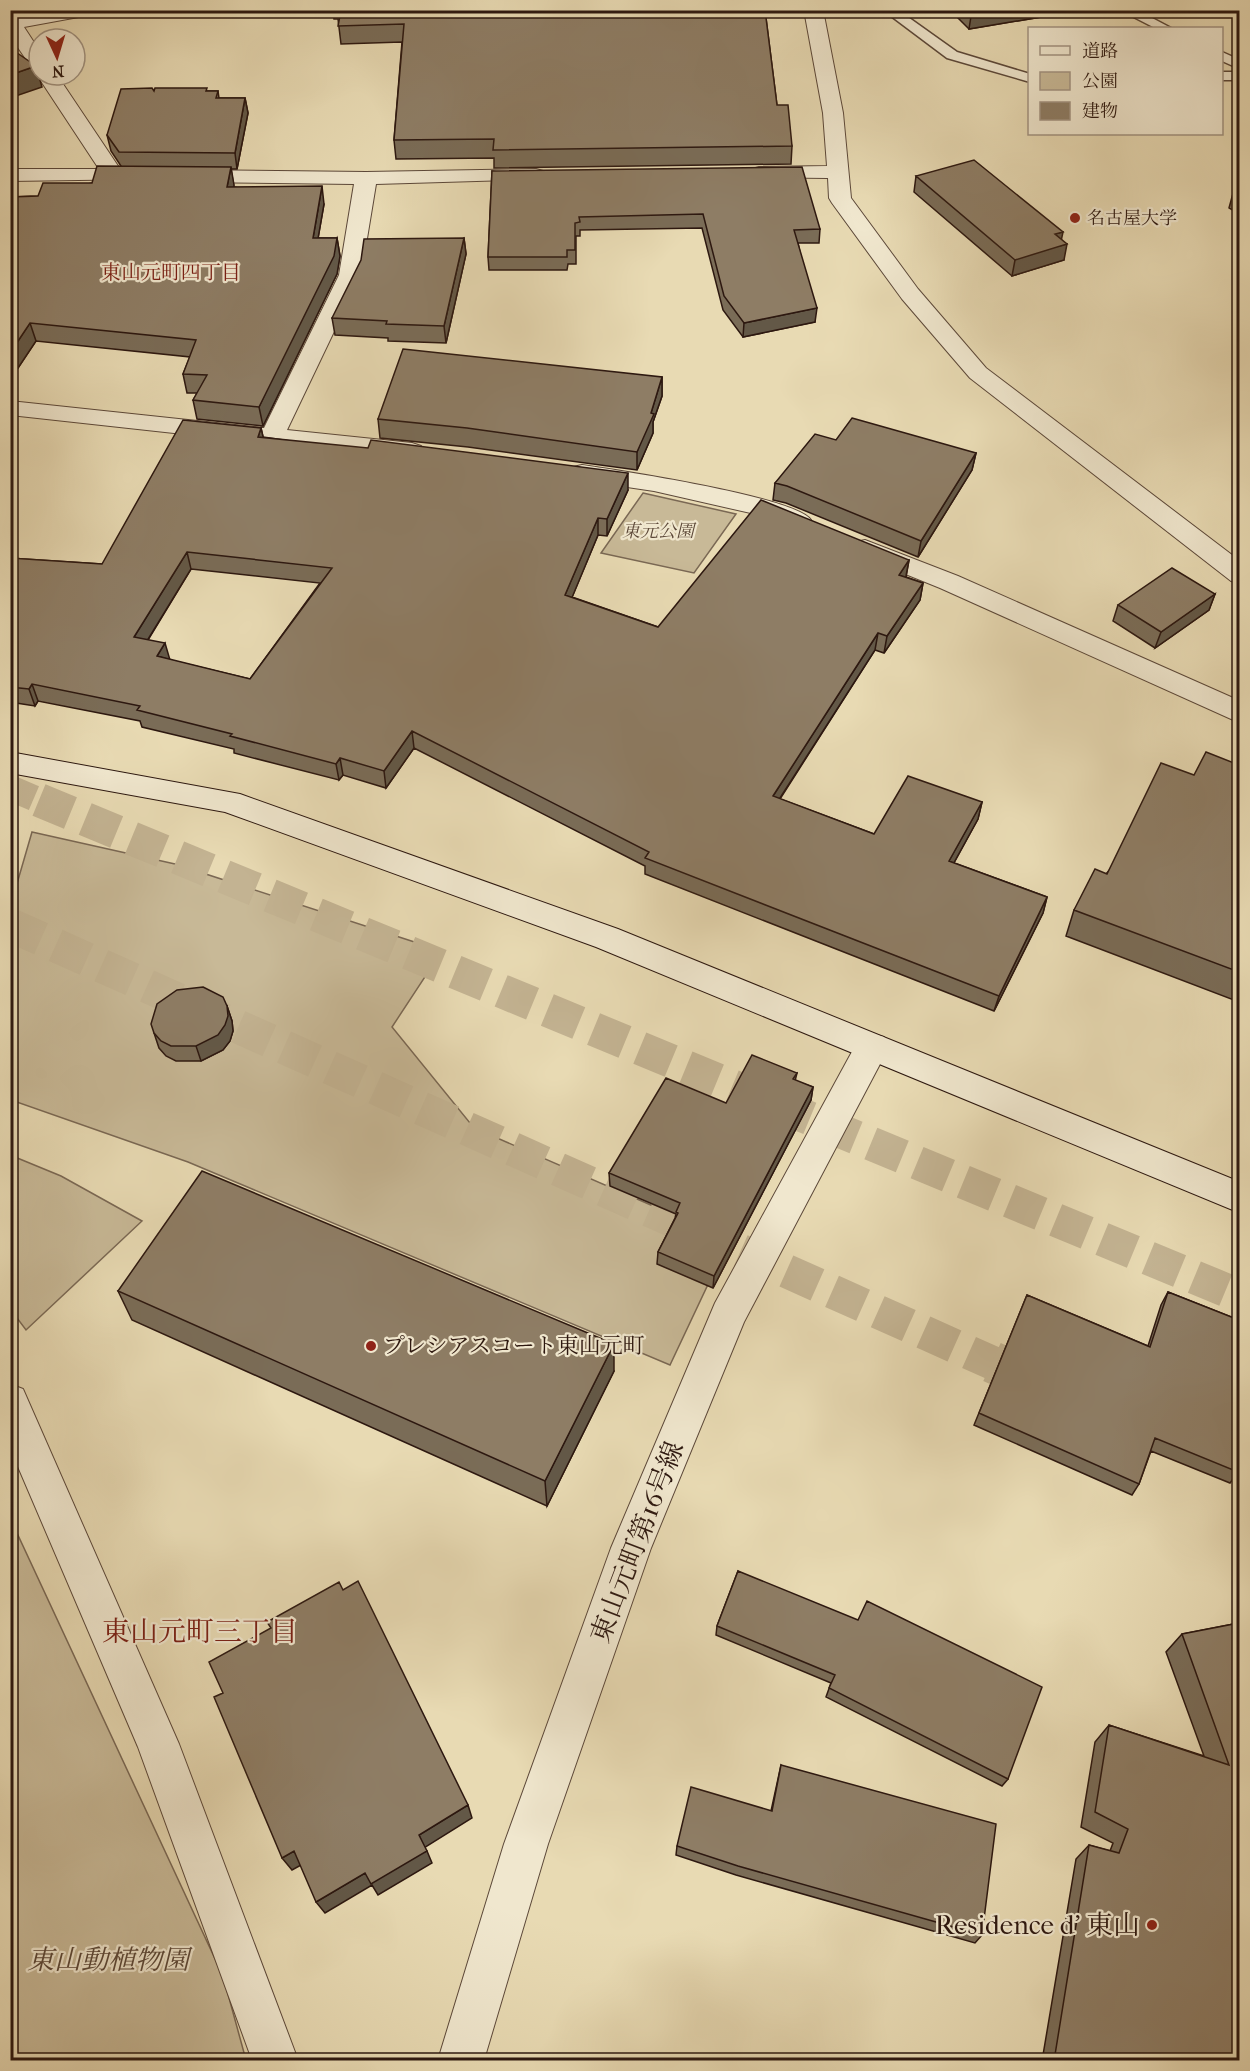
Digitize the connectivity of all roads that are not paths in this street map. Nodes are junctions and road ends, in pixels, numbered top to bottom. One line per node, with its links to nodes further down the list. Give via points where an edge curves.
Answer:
1 (84, 10): 5 (street)
2 (813, 10): 14 (street, via 833,113)
3 (889, 10): 12 (lane, via 952,55)
4 (1126, 10): 6 (lane)
5 (11, 22): 7 (street)
6 (1162, 27)
7 (27, 46)
8 (1223, 57): 9 (lane)
9 (1239, 65)
10 (1223, 76): 11 (lane)
11 (1239, 76)
12 (1028, 78)
13 (55, 87): 17 (street)
14 (838, 172): 15 (street); 24 (street, via 840,198 910,294 978,373)
15 (744, 173)
16 (10, 175): 17 (street)
17 (114, 175): 19 (street)
18 (555, 175): 19 (street)
19 (366, 178): 21 (street, via 350,275)
20 (10, 408): 21 (street)
21 (272, 436): 22 (street)
22 (434, 453)
23 (561, 470): 25 (street, via 654,483 776,511 949,582)
24 (1239, 575)
25 (1239, 713)
26 (10, 762): 27 (street, via 229,802 608,938)
27 (872, 1047): 28 (street); 31 (street, 東山元町第16号線, via 728,1315 632,1548 526,1844)
28 (1239, 1198)
29 (10, 1402): 30 (street, via 158,1744)
30 (275, 2061)
31 (461, 2061)

